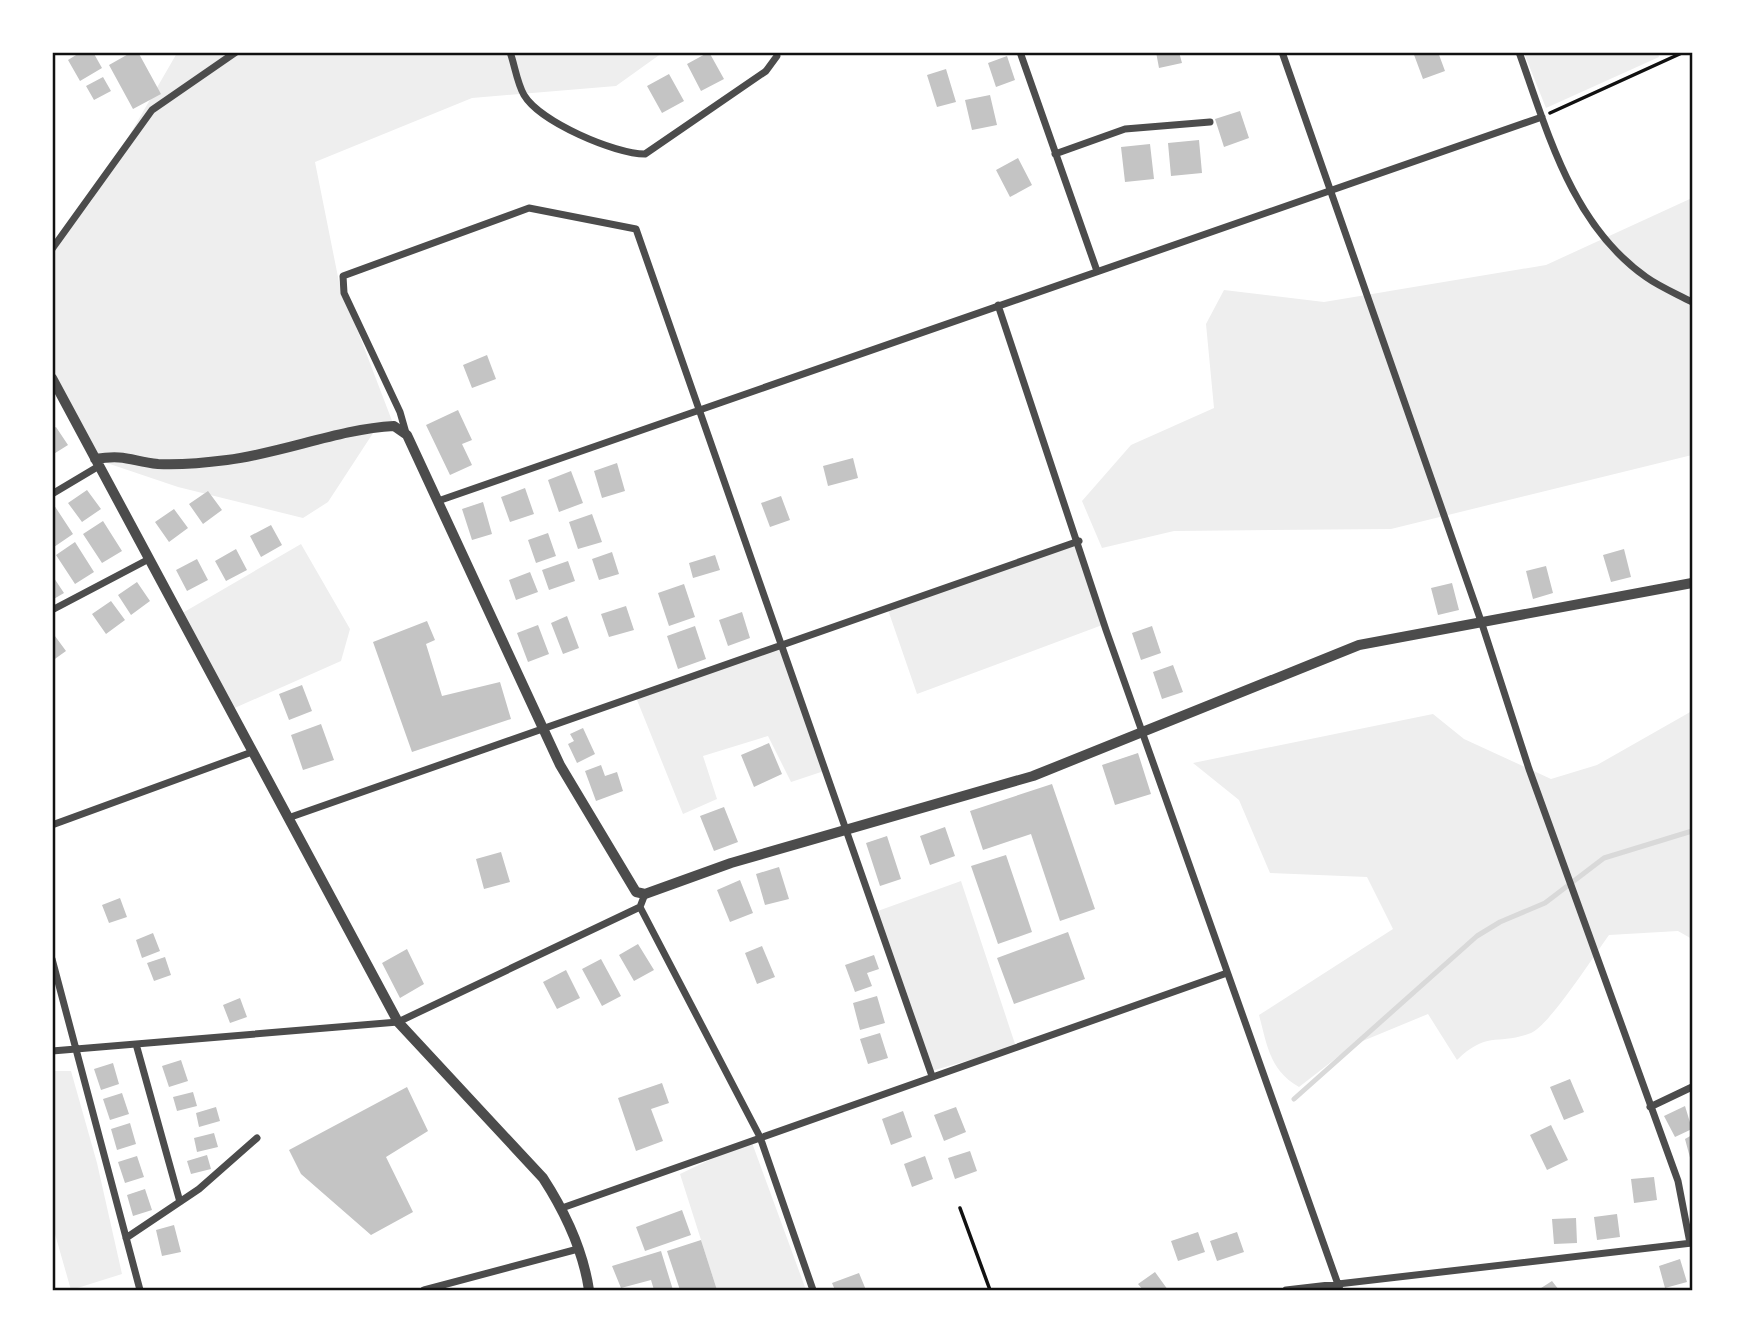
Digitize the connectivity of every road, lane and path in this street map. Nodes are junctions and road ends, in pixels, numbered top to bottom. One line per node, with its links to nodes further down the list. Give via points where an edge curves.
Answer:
1 (236, 52): 12 (street, via 152,110)
2 (510, 52): 3 (street, via 524,94 542,115 628,154 645,154 766,71)
3 (776, 52)
4 (1020, 52): 10 (street)
5 (1282, 52): 11 (street)
6 (1519, 52): 8 (street)
7 (1684, 52): 8 (path)
8 (1542, 117): 11 (street); 14 (street, via 1575,197 1604,237 1645,276)
9 (1210, 122): 10 (street, via 1125,129)
10 (1055, 154): 13 (street)
11 (1330, 190): 13 (street); 26 (street)
12 (52, 249)
13 (1097, 271): 15 (street)
14 (1692, 302)
15 (998, 305): 17 (street); 22 (street)
16 (52, 379): 19 (street)
17 (700, 410): 18 (street, via 636,229 529,208 343,276 344,293); 21 (street); 27 (street)
18 (407, 435): 19 (street, via 394,426 377,427 292,449 184,465 120,455); 21 (street)
19 (97, 463): 20 (street); 23 (street)
20 (52, 495)
21 (438, 500): 28 (street)
22 (1079, 541): 27 (street); 29 (street)
23 (149, 559): 25 (street); 30 (street)
24 (1692, 583): 26 (street)
25 (52, 610)
26 (1481, 621): 29 (street, via 1359,645); 44 (street)
27 (780, 644): 28 (street); 33 (street)
28 (543, 727): 31 (street); 34 (street, via 560,765 636,892)
29 (1145, 734): 33 (street, via 1033,776); 37 (street)
30 (253, 752): 31 (street); 32 (street)
31 (288, 818): 38 (street)
32 (52, 825)
33 (845, 830): 34 (street); 42 (street)
34 (645, 894): 35 (street)
35 (640, 907): 38 (street); 45 (street)
36 (52, 959): 40 (street)
37 (1227, 973): 42 (street); 53 (street)
38 (398, 1022): 39 (street); 48 (street, via 520,1150)
39 (136, 1044): 40 (street); 47 (street)
40 (76, 1050): 41 (street); 50 (street)
41 (52, 1051)
42 (932, 1076): 45 (street)
43 (1692, 1087): 44 (street)
44 (1650, 1107): 51 (street, via 1678,1181)
45 (760, 1137): 48 (street); 57 (street)
46 (257, 1138): 47 (street)
47 (180, 1202): 50 (street)
48 (562, 1208): 52 (street)
49 (960, 1208): 58 (path)
50 (126, 1238): 54 (street)
51 (1691, 1243): 53 (street)
52 (578, 1249): 55 (street); 56 (street)
53 (1338, 1287): 59 (street)
54 (140, 1290)
55 (425, 1290)
56 (589, 1290)
57 (813, 1290)
58 (990, 1290)
59 (1286, 1290)

